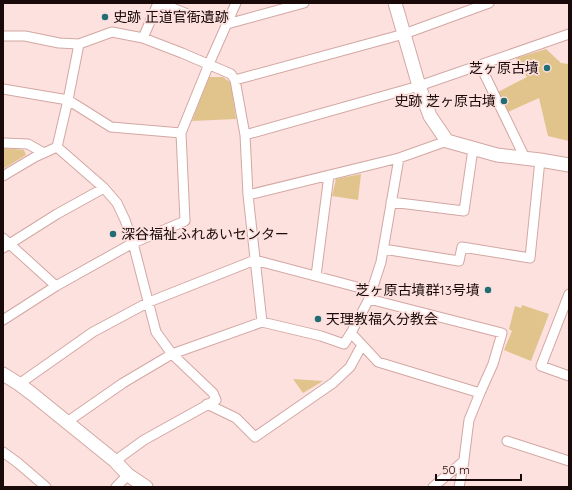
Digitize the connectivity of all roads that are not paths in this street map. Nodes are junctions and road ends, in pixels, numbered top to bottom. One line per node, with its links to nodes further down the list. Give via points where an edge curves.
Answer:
1 (159, 3): 6 (street); 11 (street)
2 (236, 3): 7 (street)
3 (304, 3): 7 (street)
4 (395, 3): 8 (street)
5 (489, 3): 8 (street)
6 (190, 15)
7 (227, 24): 13 (street)
8 (404, 34): 15 (street); 16 (street)
9 (569, 34): 14 (street)
10 (3, 36): 12 (street, via 25,36)
11 (143, 38): 12 (street, via 112,32); 13 (street)
12 (79, 44): 18 (street)
13 (209, 64): 15 (street, via 231,74); 19 (street)
14 (480, 65): 16 (street); 27 (street)
15 (235, 80): 20 (street)
16 (419, 86): 20 (street); 21 (street, via 430,116)
17 (3, 89): 18 (street)
18 (68, 100): 19 (street, via 111,127); 23 (street)
19 (181, 133): 36 (street, via 185,221)
20 (245, 134): 33 (street)
21 (447, 142): 24 (street); 26 (street)
22 (3, 143): 25 (street, via 28,144)
23 (57, 147): 25 (street); 32 (street)
24 (473, 148): 27 (street, via 497,155); 34 (street, via 464,211)
25 (44, 153): 31 (street)
26 (399, 158): 30 (street); 34 (street)
27 (525, 158): 28 (street)
28 (540, 160): 29 (street); 37 (street, via 530,258 462,246 459,261)
29 (569, 165)
30 (329, 175): 33 (street); 39 (street)
31 (3, 176)
32 (104, 188): 35 (street); 36 (street, via 117,203)
33 (248, 195): 38 (street)
34 (391, 202): 37 (street)
35 (5, 243): 40 (street)
36 (133, 243): 40 (street); 43 (street)
37 (383, 249): 42 (street)
38 (255, 260): 39 (street); 43 (street); 45 (street)
39 (316, 276): 42 (street)
40 (56, 286): 44 (street)
41 (569, 294): 50 (street, via 541,366)
42 (370, 295): 46 (street); 52 (street, via 502,333 493,364)
43 (149, 302): 48 (street, via 156,332); 51 (street, via 93,332)
44 (3, 320)
45 (262, 322): 46 (street, via 322,336 344,344); 48 (street)
46 (351, 333): 47 (street)
47 (362, 345): 52 (street, via 378,362); 53 (street, via 350,367 333,383 255,437 236,418)
48 (172, 354): 53 (street, via 213,393 216,400); 54 (street, via 123,382)
49 (3, 374): 51 (street)
50 (569, 376)
51 (19, 384): 54 (street)
52 (480, 393): 57 (street, via 469,420)
53 (207, 404): 58 (street, via 144,440)
54 (67, 422): 58 (street)
55 (507, 441): 59 (street)
56 (3, 452): 61 (street)
57 (464, 460): 64 (street); 65 (street)
58 (114, 461): 60 (street)
59 (569, 461)
60 (128, 475): 62 (street); 63 (street)
61 (46, 487)
62 (116, 487)
63 (146, 487)
64 (433, 487)
65 (459, 487)

